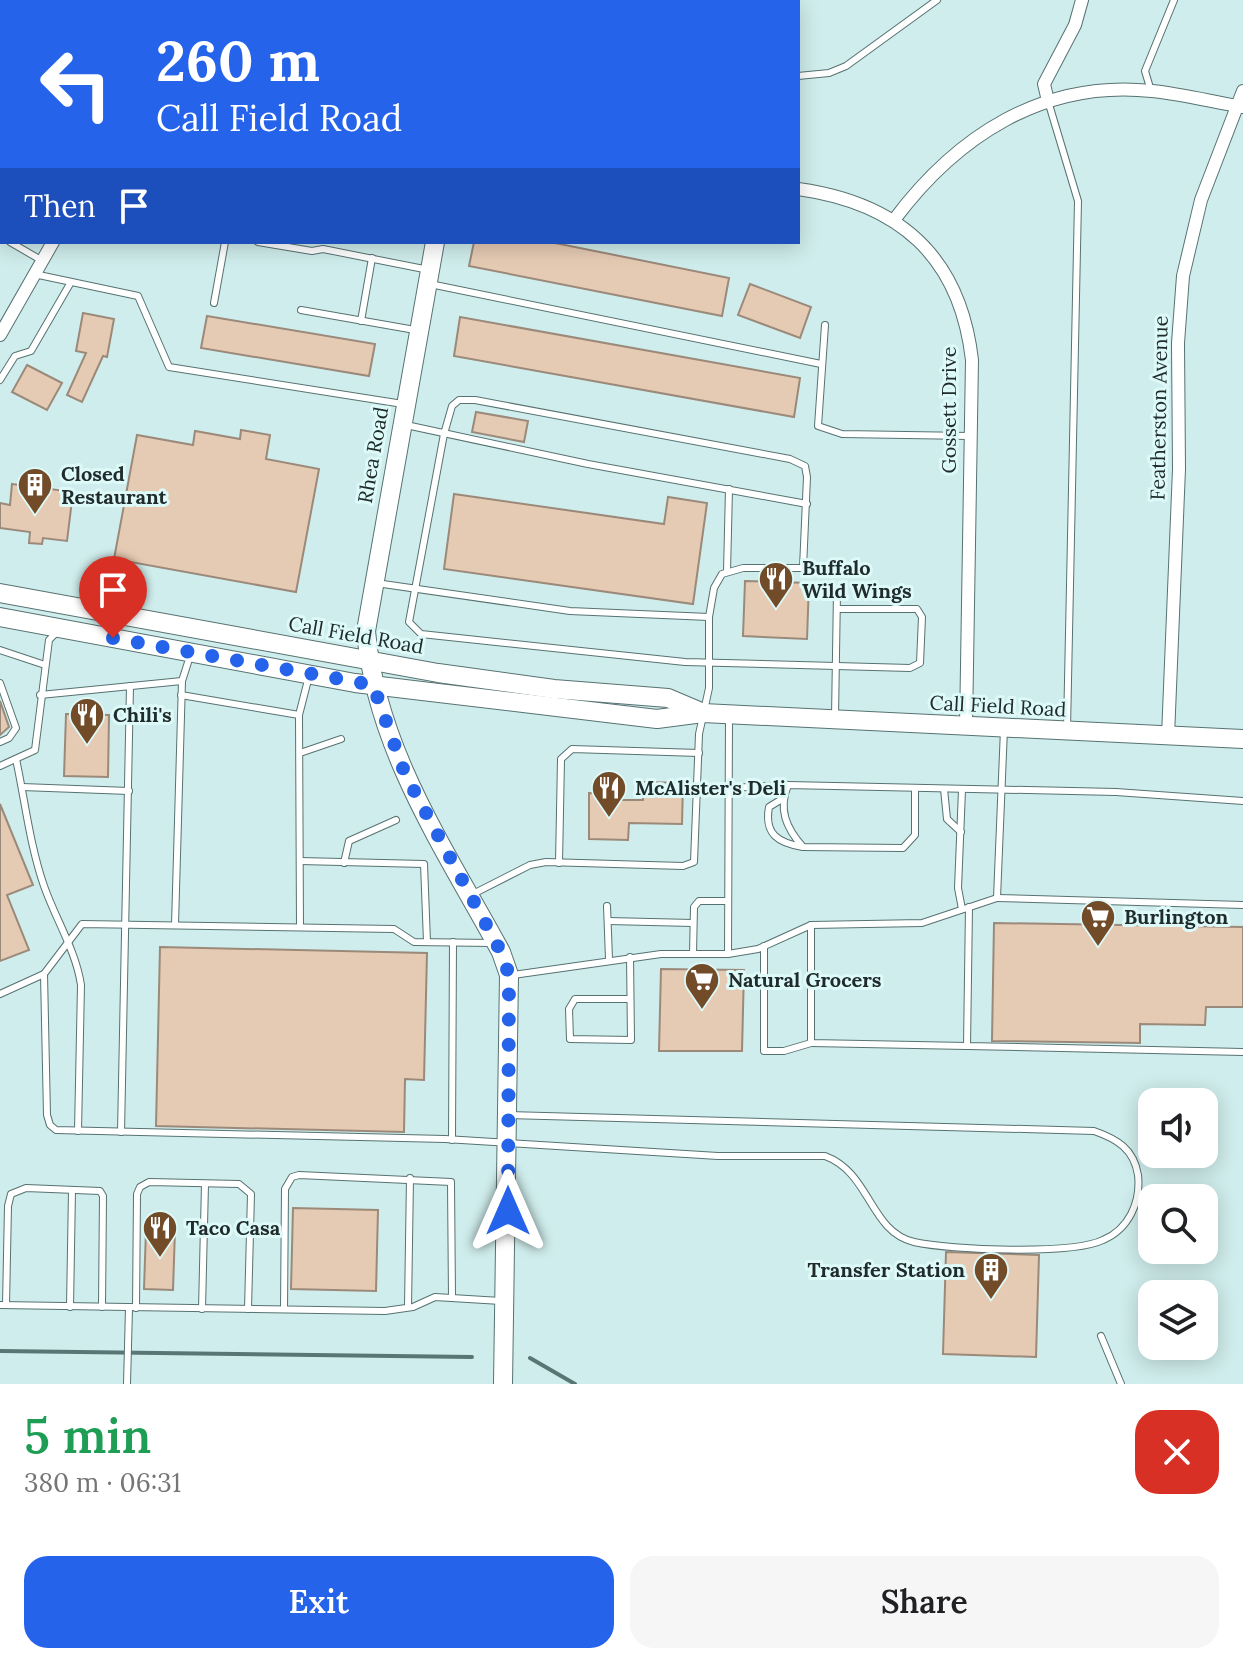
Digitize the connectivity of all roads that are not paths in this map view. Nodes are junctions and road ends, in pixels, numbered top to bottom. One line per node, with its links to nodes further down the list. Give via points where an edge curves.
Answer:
1 (937, 0): 4 (lane, via 846,66)
2 (1082, 0): 7 (street, via 1044,84)
3 (1174, 0): 5 (lane, via 1145,71)
4 (800, 76)
5 (1151, 91): 7 (street); 8 (street)
6 (1243, 91): 8 (street, Featherston Avenue)
7 (1048, 101): 10 (street, via 982,131 955,151); 65 (lane, via 1078,201)
8 (1240, 107): 66 (street, Featherston Avenue, via 1201,200 1183,276)
9 (800, 189): 10 (street, Gossett Drive, via 838,195)
10 (894, 220): 33 (street, Gossett Drive, via 923,244 958,296 972,360)
11 (13, 244): 17 (lane)
12 (52, 244): 17 (street)
13 (225, 244): 21 (lane)
14 (272, 244): 16 (lane)
15 (435, 244): 19 (main road, Rhea Road)
16 (372, 258): 19 (lane); 23 (lane)
17 (42, 261): 18 (street)
18 (34, 274): 20 (lane); 26 (street)
19 (428, 276): 25 (main road, Rhea Road); 27 (lane)
20 (71, 282): 28 (lane, via 31,351 15,356); 30 (lane, via 138,296 169,367)
21 (214, 303)
22 (301, 310): 23 (lane)
23 (361, 321): 25 (lane)
24 (825, 325): 27 (lane)
25 (418, 331): 30 (main road, Rhea Road)
26 (0, 335)
27 (821, 364): 33 (lane, via 816,417 818,426 828,431)
28 (3, 368): 29 (lane)
29 (0, 380)
30 (404, 405): 31 (main road, Rhea Road)
31 (401, 424): 32 (lane); 37 (main road, Rhea Road)
32 (444, 434): 34 (lane); 35 (lane, via 452,406 459,400 475,400 790,459 807,470); 38 (lane)
33 (970, 436): 63 (street, Gossett Drive)
34 (729, 489): 35 (lane); 36 (lane)
35 (807, 504): 36 (lane, via 803,568)
36 (727, 572): 44 (lane, via 717,579)
37 (372, 582): 38 (lane); 53 (main road, Rhea Road, via 366,631)
38 (414, 585): 44 (lane, via 570,611); 49 (lane, via 409,622 421,634)
39 (837, 592): 42 (lane)
40 (0, 593): 41 (main road, Call Field Road)
41 (65, 605): 45 (main road); 46 (main road, Call Field Road)
42 (837, 609): 51 (lane); 51 (lane, via 910,608 922,617 916,667)
43 (0, 617): 45 (main road, Call Field Road)
44 (709, 617): 49 (lane)
45 (62, 628): 48 (main road, Call Field Road); 50 (lane, via 49,640)
46 (199, 630): 48 (main road); 53 (main road, Call Field Road)
47 (0, 650): 50 (lane)
48 (191, 652): 52 (main road, Call Field Road); 54 (lane)
49 (710, 662): 51 (lane); 59 (lane)
50 (45, 665): 57 (lane)
51 (836, 666): 62 (lane)
52 (309, 674): 53 (main road, Call Field Road); 61 (lane)
53 (371, 674): 59 (main road, Call Field Road, via 657,719); 90 (main road, Rhea Road, via 405,774)
54 (182, 681): 56 (lane); 58 (lane)
55 (0, 683): 69 (lane, via 16,728)
56 (130, 686): 57 (lane); 80 (lane)
57 (40, 695): 72 (lane, via 35,750)
58 (181, 695): 61 (lane); 99 (lane)
59 (703, 713): 60 (main road, Call Field Road); 71 (lane)
60 (729, 714): 62 (main road, Call Field Road); 76 (lane)
61 (299, 715): 70 (lane)
62 (835, 720): 63 (main road, Call Field Road)
63 (966, 727): 64 (main road, Call Field Road)
64 (1004, 729): 65 (main road, Call Field Road); 81 (lane)
65 (1066, 732): 66 (main road, Call Field Road)
66 (1168, 736): 68 (main road, Call Field Road)
67 (341, 739): 70 (lane)
68 (1243, 739)
69 (0, 742)
70 (300, 753): 87 (lane)
71 (699, 753): 89 (lane, via 694,862); 89 (lane, via 572,749 561,759)
72 (16, 759): 73 (lane); 75 (lane)
73 (0, 766)
74 (788, 785): 76 (lane); 77 (lane); 82 (lane)
75 (22, 787): 80 (lane); 105 (lane, via 43,883)
76 (729, 788): 92 (lane)
77 (915, 789): 78 (lane); 86 (lane, via 915,835 903,848)
78 (944, 789): 79 (lane); 85 (lane, via 947,819)
79 (962, 790): 81 (lane); 85 (lane)
80 (129, 791): 98 (lane)
81 (1001, 791): 83 (lane); 91 (lane)
82 (782, 799): 86 (lane, via 785,821); 86 (lane, via 769,807 766,822 772,836 785,845)
83 (1243, 801)
84 (396, 820): 88 (lane, via 349,841)
85 (961, 832): 95 (lane, via 958,888)
86 (803, 847)
87 (300, 861): 88 (lane); 101 (lane)
88 (344, 863): 102 (lane, via 424,864)
89 (559, 863): 90 (lane, via 530,865)
90 (470, 895): 104 (main road, Rhea Road)
91 (997, 898): 93 (lane); 95 (lane)
92 (728, 901): 97 (lane, via 699,901); 108 (lane)
93 (1243, 905)
94 (607, 906): 96 (lane)
95 (966, 908): 100 (lane, via 922,923); 116 (lane)
96 (608, 921): 97 (lane); 110 (lane)
97 (693, 923): 107 (lane)
98 (126, 924): 99 (lane); 105 (lane, via 82,924); 120 (lane)
99 (175, 925): 101 (lane)
100 (811, 925): 106 (lane); 115 (lane)
101 (300, 927): 102 (lane, via 394,929 414,942)
102 (427, 942): 103 (lane)
103 (453, 942): 104 (lane); 121 (lane)
104 (496, 943): 112 (main road, Rhea Road)
105 (66, 945): 111 (lane); 119 (lane, via 77,961 81,985)
106 (764, 946): 108 (lane); 115 (lane, via 764,1051)
107 (693, 954): 108 (lane); 109 (lane)
108 (728, 954)
109 (630, 957): 110 (lane); 114 (lane)
110 (609, 959): 112 (lane)
111 (44, 974): 113 (lane); 119 (lane, via 47,1115 56,1130)
112 (509, 975): 118 (main road)
113 (0, 994)
114 (630, 999): 114 (lane, via 631,1040 570,1039 569,1009 575,999)
115 (811, 1043): 116 (lane)
116 (967, 1046): 117 (lane)
117 (1243, 1052)
118 (508, 1115): 122 (main road); 122 (lane, via 1094,1131 1115,1138 1131,1152 1139,1187 1131,1216 1118,1231 1093,1244 946,1245 897,1236 857,1178 825,1156)
119 (78, 1131): 120 (lane)
120 (121, 1132): 121 (lane)
121 (452, 1140): 122 (lane)
122 (508, 1145): 127 (main road)
123 (410, 1178): 126 (lane, via 444,1179 454,1188); 131 (lane); 135 (lane, via 292,1177 285,1189)
124 (205, 1184): 132 (lane, via 149,1182 140,1187); 133 (lane); 134 (lane, via 239,1184 251,1194)
125 (72, 1190): 128 (lane, via 26,1188 11,1194); 129 (lane); 130 (lane, via 100,1191 103,1196)
126 (452, 1298): 127 (lane); 131 (lane, via 435,1297)
127 (505, 1302): 138 (main road)
128 (3, 1305): 129 (lane)
129 (70, 1307): 130 (lane)
130 (102, 1307): 132 (lane)
131 (408, 1307): 135 (lane)
132 (132, 1308): 133 (lane); 137 (lane)
133 (202, 1309): 134 (lane)
134 (248, 1309): 135 (lane)
135 (284, 1309)
136 (1101, 1336): 139 (lane)
137 (127, 1384)
138 (503, 1384)
139 (1121, 1384)

